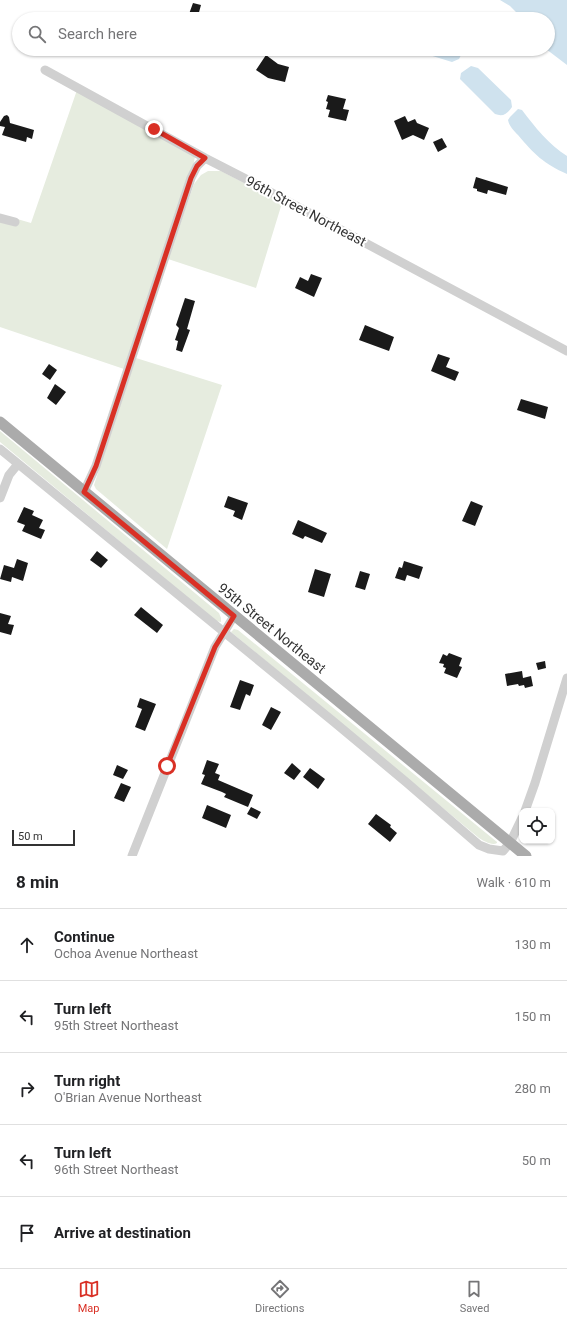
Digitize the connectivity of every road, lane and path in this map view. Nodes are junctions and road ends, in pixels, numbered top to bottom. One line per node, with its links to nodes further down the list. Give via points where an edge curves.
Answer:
1 (45, 70): 2 (street, 96th Street Northeast)
2 (205, 158): 5 (street, 96th Street Northeast); 9 (street, via 191,178 96,466)
3 (0, 218): 4 (street)
4 (14, 222)
5 (567, 351)
6 (0, 422): 9 (main road, 95th Street Northeast)
7 (0, 449): 8 (street)
8 (18, 464): 10 (street, via 9,475); 12 (street)
9 (84, 492): 11 (main road, 95th Street Northeast)
10 (0, 498)
11 (234, 616): 12 (street); 16 (main road, 95th Street Northeast)
12 (223, 632): 16 (street, via 479,845 503,851); 17 (street)
13 (567, 678): 14 (street)
14 (525, 808)
15 (519, 826): 16 (street)
16 (510, 843): 18 (main road, 95th Street Northeast)
17 (132, 856)
18 (526, 856)

